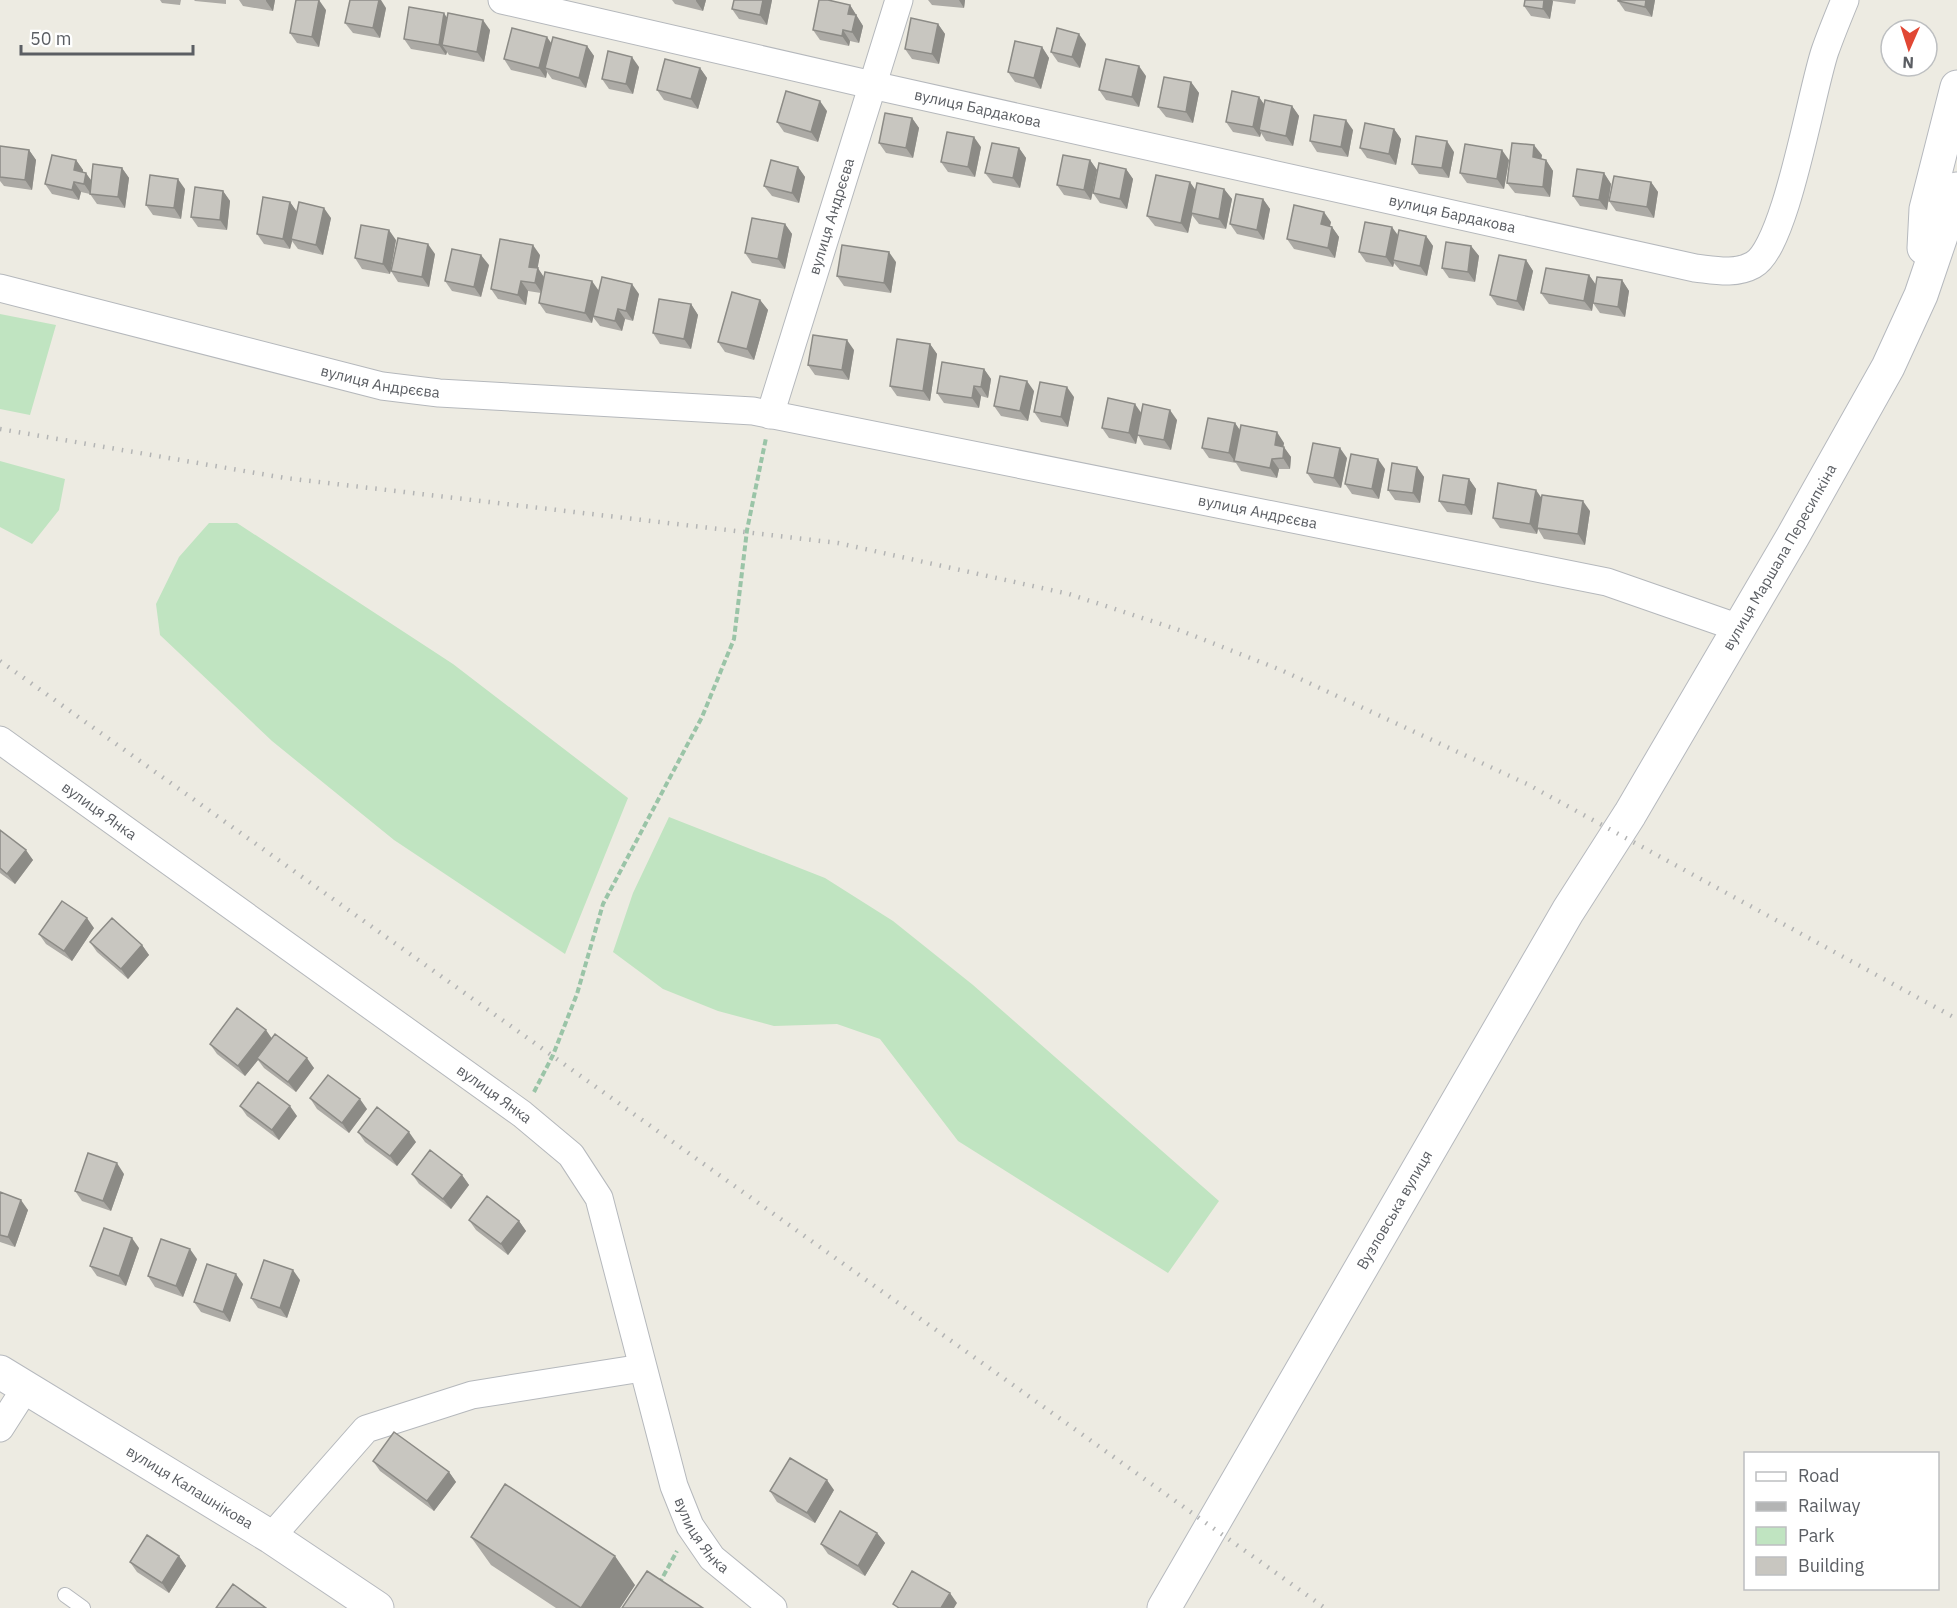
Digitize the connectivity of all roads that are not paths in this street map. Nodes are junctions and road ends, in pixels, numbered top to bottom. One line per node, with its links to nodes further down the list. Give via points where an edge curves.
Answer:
1 (502, 0): 4 (street, вулиця Бардакова)
2 (899, 0): 4 (street)
3 (1845, 0): 4 (street, вулиця Бардакова, via 1825,52 1771,247 1755,265 1733,272 1695,268)
4 (872, 85): 9 (street, вулиця Андрєєва)
5 (1957, 87): 8 (main road, вулиця Маршала Пересипкіна, via 1926,209)
6 (1957, 189): 8 (main road, вулиця Маршала Пересипкіна)
7 (0, 288): 9 (street, вулиця Андрєєва, via 382,386)
8 (1921, 295): 10 (main road, вулиця Маршала Пересипкіна, via 1883,376)
9 (770, 415): 10 (street, вулиця Андрєєва, via 1607,582)
10 (1739, 628): 12 (main road, вулиця Маршала Пересипкіна)
11 (0, 740): 13 (street, вулиця Янка, via 522,1114 571,1155 599,1198)
12 (1630, 814): 21 (main road, Вузловська вулиця, via 1568,911)
13 (642, 1368): 16 (street, via 472,1395 366,1429); 20 (street, вулиця Янка, via 674,1486 690,1527 712,1558)
14 (13, 1381): 15 (street); 16 (main road, вулиця Калашнікова)
15 (0, 1428)
16 (271, 1538): 19 (main road, вулиця Калашнікова)
17 (65, 1595): 18 (lane)
18 (82, 1608)
19 (377, 1608)
20 (773, 1608)
21 (1164, 1608)

